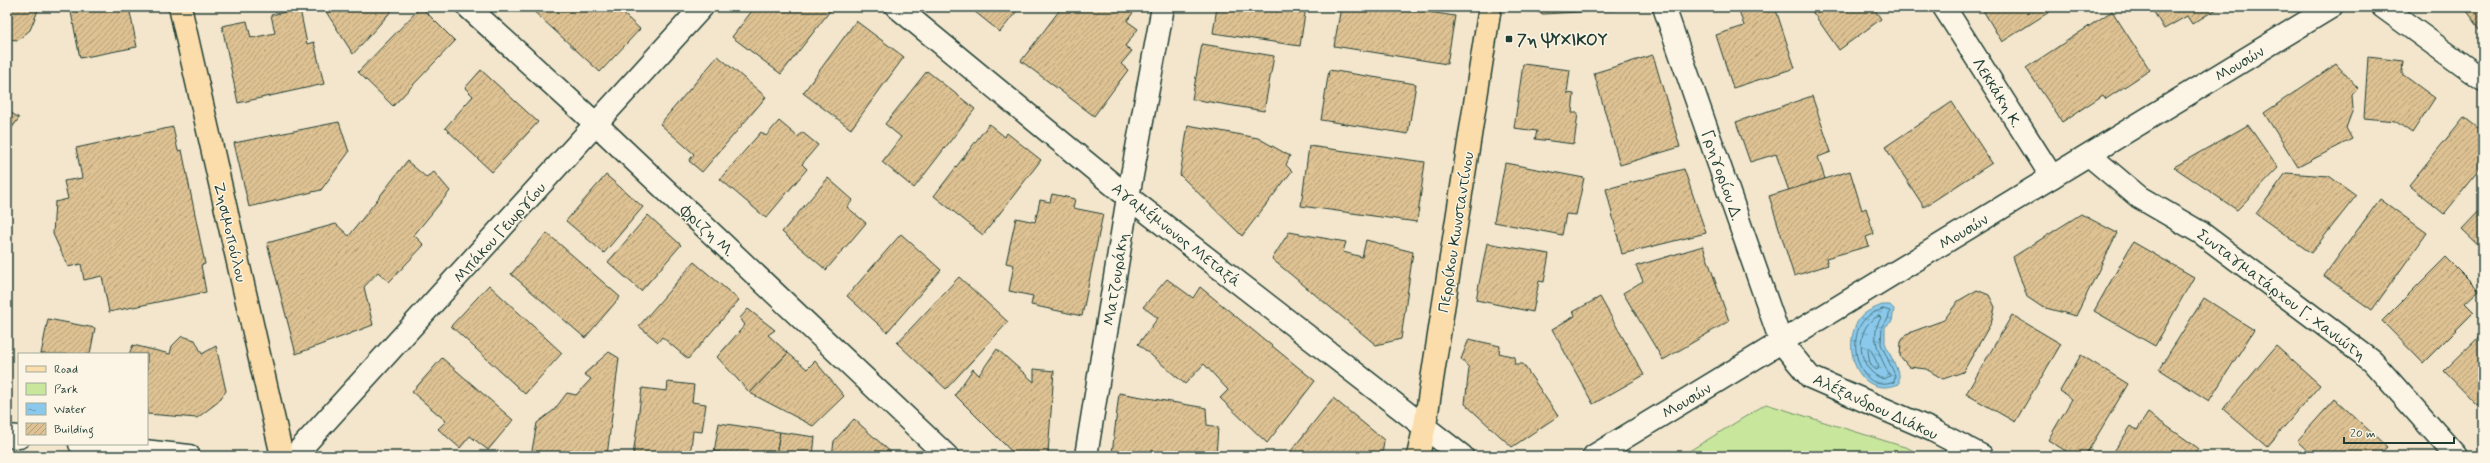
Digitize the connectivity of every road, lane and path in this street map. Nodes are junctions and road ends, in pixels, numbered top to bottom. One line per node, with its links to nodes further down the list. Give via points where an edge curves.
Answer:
1 (180, 7): 23 (main road, Ζησιμοπούλου)
2 (468, 7): 13 (street, Φριζη Μ.)
3 (702, 7): 13 (street, Μπάκου Γεωργίου)
4 (897, 7): 16 (street, Αγαμέμνονος Μεταξά)
5 (1163, 7): 16 (street, Ματζουράκη)
6 (1490, 7): 18 (main road, Περρίκου Κωνσταντίνου)
7 (1664, 7): 17 (street, Γρηγορίου Δ.)
8 (1944, 7): 15 (street, Λεκκάκη Κ.)
9 (2331, 7): 11 (street, Μουσών)
10 (2383, 7): 12 (street)
11 (2305, 14): 14 (street, Μουσών)
12 (2483, 80)
13 (596, 124): 24 (street, Μπάκου Γεωργίου); 25 (street, Φριζη Μ.)
14 (2089, 155): 15 (street, Μουσών); 31 (street, Συνταγματάρχου Γ. Χανιώτη, via 2139,197 2201,233 2372,362)
15 (2052, 177): 17 (street, Μουσών)
16 (1128, 197): 18 (street, Αγαμέμνονος Μεταξά); 26 (street, Ματζουράκη)
17 (1781, 342): 29 (street, Μουσών); 30 (street, Αλέξανδρου Διάκου, via 1810,377 1932,430)
18 (1425, 425): 27 (main road, Περρίκου Κωνσταντίνου); 28 (street, Αγαμέμνονος Μεταξά)
19 (7, 436): 20 (street)
20 (18, 437)
21 (89, 445): 22 (street)
22 (189, 456)
23 (282, 456)
24 (294, 456)
25 (947, 456)
26 (1086, 456)
27 (1418, 456)
28 (1462, 456)
29 (1594, 456)
30 (1982, 456)
31 (2456, 456)

